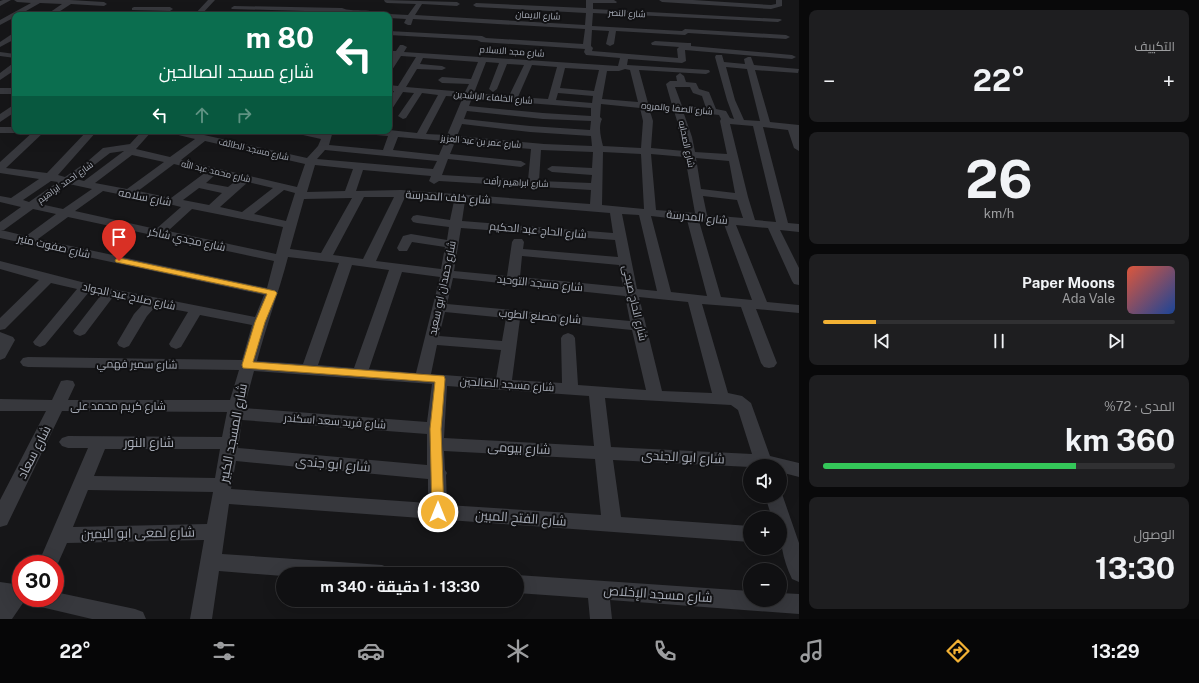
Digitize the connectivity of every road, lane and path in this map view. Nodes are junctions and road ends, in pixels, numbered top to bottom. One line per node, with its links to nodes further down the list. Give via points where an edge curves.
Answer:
1 (8, 0): 26 (street)
2 (17, 0): 12 (street)
3 (145, 0): 30 (street)
4 (212, 0): 42 (street)
5 (241, 0): 29 (street)
6 (265, 0): 31 (street)
7 (293, 0): 32 (street)
8 (320, 0): 33 (street)
9 (387, 0): 13 (street); 47 (street)
10 (559, 0): 34 (street)
11 (662, 0): 17 (street)
12 (40, 1): 19 (street); 38 (street)
13 (405, 1): 14 (street); 49 (street)
14 (421, 1): 21 (street); 52 (street)
15 (531, 1): 69 (street)
16 (589, 1): 23 (street); 37 (street)
17 (681, 1): 18 (street); 48 (street)
18 (706, 1): 24 (street)
19 (70, 2): 20 (street); 39 (street)
20 (107, 2): 35 (street)
21 (440, 2): 22 (street); 65 (street)
22 (458, 2): 76 (street)
23 (614, 2)
24 (741, 3): 28 (street); 55 (street)
25 (779, 3): 28 (street)
26 (0, 4)
27 (644, 5): 48 (street, via 646,10)
28 (771, 7): 56 (street)
29 (234, 8): 31 (street); 43 (street)
30 (134, 9): 40 (street); 41 (street, via 172,7)
31 (258, 9): 44 (street)
32 (287, 9): 44 (street); 45 (street)
33 (314, 10): 36 (street); 45 (street)
34 (557, 10): 37 (street, شارع النصر, via 568,7); 50 (street, شارع النصر)
35 (93, 11)
36 (342, 11): 46 (street)
37 (589, 11): 57 (street, شارع النصر); 63 (street)
38 (21, 12)
39 (54, 12)
40 (130, 12)
41 (167, 12)
42 (200, 12)
43 (231, 12)
44 (269, 12)
45 (303, 12)
46 (352, 12)
47 (375, 12)
48 (682, 14): 55 (street, شارع النصر, via 710,17 719,14); 64 (street, شارع النصر); 68 (street)
49 (392, 16)
50 (536, 16): 61 (street, شارع الايمان); 69 (street, شارع الايمان); 69 (street, شارع النصر)
51 (12, 17): 58 (street)
52 (410, 17): 54 (street, شارع الايمان); 65 (street, شارع الايمان); 72 (street)
53 (554, 17): 62 (street)
54 (392, 18)
55 (742, 18): 56 (street, شارع النصر)
56 (778, 20): 80 (street)
57 (625, 22): 64 (street); 64 (street, شارع النصر); 67 (street, شارع الايمان)
58 (0, 24): 60 (street)
59 (566, 24): 62 (street, شارع الايمان); 63 (street, شارع الايمان); 78 (street)
60 (12, 25)
61 (543, 25): 62 (street, شارع الايمان); 75 (street)
62 (553, 25)
63 (589, 25): 67 (street, شارع الايمان); 82 (street)
64 (653, 26): 68 (street); 84 (street, via 653,46)
65 (426, 27): 72 (street); 76 (street); 76 (street, شارع الايمان)
66 (466, 27): 70 (street, شارع مجد الاسلام); 70 (street); 70 (street, شارع الايمان); 70 (street, شارع النصر); 76 (street, شارع مجد الاسلام); 76 (street); 76 (street, شارع الايمان)
67 (613, 29): 85 (street)
68 (684, 29): 73 (street); 80 (street); 84 (street)
69 (510, 30): 70 (street, شارع مجد الاسلام); 70 (street); 70 (street, شارع الايمان); 70 (street, شارع النصر); 75 (street, via 527,46); 96 (street, شارع مجد الاسلام); 117 (street)
70 (485, 31): 113 (street)
71 (392, 33): 72 (street)
72 (402, 34): 90 (street, via 396,43 403,46)
73 (770, 36): 79 (street); 80 (street)
74 (12, 38): 81 (street)
75 (540, 38): 91 (street)
76 (438, 39): 90 (street, شارع مجد الاسلام, via 411,52); 100 (street)
77 (705, 39): 79 (street)
78 (565, 40): 91 (street); 95 (street)
79 (773, 44): 80 (street)
80 (788, 44): 87 (street); 110 (street)
81 (0, 45)
82 (587, 47): 85 (street, via 589,53); 95 (street)
83 (638, 48): 94 (street)
84 (686, 48): 86 (street); 94 (street, via 682,61)
85 (611, 49): 93 (street)
86 (718, 51): 87 (street); 98 (street)
87 (752, 52): 103 (street)
88 (392, 53): 90 (street, شارع مجد الاسلام)
89 (0, 54): 92 (street)
90 (398, 54): 97 (street)
91 (548, 54): 95 (street, شارع مجد الاسلام); 96 (street, شارع مجد الاسلام)
92 (12, 56)
93 (624, 56): 94 (street); 102 (street)
94 (635, 57)
95 (571, 58): 106 (street, شارع مجد الاسلام); 118 (street)
96 (529, 62): 124 (street)
97 (392, 63)
98 (721, 64): 103 (street); 140 (street)
99 (12, 66): 101 (street)
100 (414, 66): 105 (street); 116 (street)
101 (0, 67)
102 (622, 67): 106 (street, شارع مجد الاسلام); 107 (street, شارع مجد الاسلام)
103 (750, 67): 110 (street); 141 (street)
104 (12, 68): 111 (street)
105 (442, 68)
106 (603, 68): 125 (street)
107 (634, 68): 108 (street, شارع مجد الاسلام); 128 (street)
108 (678, 70): 109 (street, شارع مجد الاسلام, via 694,69); 114 (street)
109 (706, 72)
110 (799, 72)
111 (0, 77)
112 (442, 80): 113 (street)
113 (474, 82): 123 (street)
114 (682, 84): 130 (street, شارع الصحابه, via 670,84); 132 (street, via 693,85 696,91 705,93)
115 (392, 88): 116 (street, شارع الخلفاء الراشدين)
116 (400, 89): 121 (street, شارع الخلفاء الراشدين); 126 (street)
117 (493, 89)
118 (555, 90): 125 (street); 127 (street)
119 (0, 91): 120 (street)
120 (12, 91)
121 (419, 91): 122 (street, شارع الخلفاء الراشدين); 134 (street)
122 (443, 93): 123 (street, شارع الخلفاء الراشدين); 154 (street)
123 (469, 95): 124 (street, شارع الخلفاء الراشدين); 129 (street)
124 (512, 100): 127 (street, شارع الخلفاء الراشدين)
125 (597, 100): 127 (street, شارع الخلفاء الراشدين); 128 (street, شارع الصفا والمروه); 137 (street)
126 (392, 103)
127 (551, 103)
128 (644, 105): 130 (street, شارع الصفا والمروه); 161 (street, via 648,121)
129 (464, 108): 137 (street, via 491,113); 138 (street)
130 (678, 108): 132 (street, شارع الصفا والمروه); 165 (street, شارع الصحابه)
131 (12, 109): 136 (street)
132 (712, 111): 139 (street, شارع الصفا والمروه, via 722,112)
133 (392, 115): 134 (street)
134 (403, 116): 135 (street)
135 (415, 117)
136 (0, 119)
137 (597, 119): 145 (street)
138 (458, 121): 145 (street); 155 (street)
139 (726, 121): 140 (street, شارع الصفا والمروه); 167 (street)
140 (740, 122): 141 (street, شارع الصفا والمروه)
141 (762, 125): 142 (street, شارع الصفا والمروه); 213 (street)
142 (796, 128): 157 (street)
143 (0, 130): 144 (street)
144 (12, 130)
145 (596, 133): 159 (street)
146 (37, 134): 174 (street)
147 (89, 134): 162 (street)
148 (145, 134): 158 (street)
149 (186, 134): 152 (street, شارع مسجد الطائف)
150 (310, 134): 153 (street)
151 (394, 134): 154 (street, شارع عمر بن عبد العزيز); 164 (street)
152 (203, 138): 168 (street); 169 (street, شارع مسجد الطائف)
153 (325, 138): 160 (street); 169 (street, شارع المسجد الكبير)
154 (414, 138): 155 (street, شارع عمر بن عبد العزيز)
155 (450, 139): 156 (street, شارع عمر بن عبد العزيز); 166 (street)
156 (536, 146): 159 (street, شارع عمر بن عبد العزيز); 182 (street)
157 (799, 148)
158 (132, 149): 163 (street, شارع احمد ابراهيم, via 112,148); 168 (street, شارع محمد عبد الله); 184 (street)
159 (598, 149): 161 (street, شارع عمر بن عبد العزيز); 177 (street)
160 (354, 150): 164 (street); 171 (street)
161 (646, 151): 165 (street, شارع عمر بن عبد العزيز); 205 (street)
162 (74, 152): 163 (street); 179 (street)
163 (105, 152): 181 (street, شارع احمد ابراهيم)
164 (387, 153): 166 (street)
165 (690, 154): 167 (street, شارع عمر بن عبد العزيز); 189 (street, شارع الصحابه)
166 (443, 157): 170 (street); 178 (street)
167 (733, 158): 195 (street)
168 (172, 161): 176 (street, شارع محمد عبد الله); 190 (street)
169 (312, 162): 171 (street); 192 (street, شارع المسجد الكبير)
170 (521, 164)
171 (345, 165): 172 (street)
172 (359, 167): 175 (street); 193 (street)
173 (552, 168): 177 (street)
174 (0, 169): 179 (street, شارع سلامه)
175 (397, 170): 178 (street); 191 (street)
176 (214, 171): 180 (street, شارع محمد عبد الله); 183 (street)
177 (597, 172): 186 (street)
178 (436, 175): 182 (street, شارع ابراهيم رأفت); 194 (street)
179 (49, 177): 181 (street, شارع سلامه); 198 (street)
180 (246, 178): 185 (street, شارع محمد عبد الله); 188 (street)
181 (66, 181): 184 (street, شارع سلامه); 201 (street, شارع احمد ابراهيم)
182 (533, 183): 186 (street, شارع ابراهيم رأفت)
183 (197, 184): 188 (street); 199 (street)
184 (85, 185): 187 (street, شارع سلامه)
185 (281, 187): 192 (street, شارع محمد عبد الله); 207 (street)
186 (596, 187): 202 (street)
187 (100, 188): 190 (street, شارع سلامه); 206 (street)
188 (229, 191): 203 (street)
189 (696, 192): 195 (street); 208 (street, شارع الصحابه)
190 (129, 193): 199 (street, شارع سلامه)
191 (395, 193): 193 (street, شارع خلف المدرسة); 194 (street, شارع خلف المدرسة); 227 (street)
192 (301, 194): 193 (street, شارع خلف المدرسة); 214 (street, شارع المسجد الكبير)
193 (355, 194): 224 (street)
194 (429, 195): 196 (street, شارع خلف المدرسة)
195 (742, 197): 211 (street)
196 (460, 198): 202 (street, شارع خلف المدرسة); 212 (street, شارع حمدان ابو سعيد)
197 (0, 199): 198 (street, شارع مجدي شاكر)
198 (13, 202): 201 (street, شارع مجدي شاكر)
199 (173, 202): 200 (street, شارع سلامه)
200 (189, 205): 203 (street, شارع سلامه); 217 (street)
201 (31, 206): 206 (street, شارع مجدي شاكر); 215 (street, شارع احمد ابراهيم)
202 (596, 208): 204 (street, شارع المدرسة)
203 (211, 210): 207 (street, شارع سلامه)
204 (616, 210): 205 (street, شارع المدرسة); 219 (street, شارع الحاج صبحى)
205 (647, 212): 208 (street, شارع المدرسة); 238 (street)
206 (65, 213): 217 (street, شارع مجدي شاكر); 220 (street)
207 (244, 216): 214 (street, شارع سلامه)
208 (697, 217): 210 (street, شارع المدرسة); 240 (street, شارع الصحابه)
209 (417, 219): 212 (street, شارع الحاج عبد الحكيم)
210 (729, 221): 211 (street, شارع المدرسة); 242 (street)
211 (750, 223): 213 (street, شارع المدرسة)
212 (456, 224): 219 (street, شارع الحاج عبد الحكيم); 221 (street, شارع حمدان ابو سعيد)
213 (777, 225): 216 (street, شارع المدرسة); 233 (street)
214 (290, 226): 223 (street, شارع المسجد الكبير)
215 (0, 227)
216 (799, 228)
217 (159, 233): 223 (street, شارع مجدي شاكر)
218 (0, 234): 220 (street, شارع صفوت منير)
219 (621, 237): 226 (street, شارع الحاج صبحى)
220 (28, 240): 237 (street, شارع صفوت منير)
221 (452, 244): 222 (street, via 411,238 407,239); 230 (street, شارع حمدان ابو سعيد)
222 (403, 248)
223 (281, 255): 224 (street, شارع مسجد التوحيد); 237 (street, شارع المسجد الكبير)
224 (325, 257): 225 (street, شارع مسجد التوحيد)
225 (347, 260): 227 (street, شارع مسجد التوحيد); 262 (street)
226 (626, 262): 232 (street, via 517,247); 236 (street, شارع الحاج صبحى)
227 (368, 263): 228 (street, شارع مسجد التوحيد)
228 (397, 267): 230 (street, شارع مسجد التوحيد); 263 (street)
229 (2, 268): 231 (street, شارع صلاح عبد الجواد)
230 (447, 274): 232 (street, شارع مسجد التوحيد); 243 (street, شارع حمدان ابو سعيد)
231 (48, 278): 234 (street, شارع صلاح عبد الجواد); 248 (street)
232 (513, 280): 236 (street, شارع مسجد التوحيد)
233 (799, 280)
234 (86, 287): 235 (street, شارع صلاح عبد الجواد); 254 (street)
235 (109, 292): 241 (street, شارع صلاح عبد الجواد); 250 (street)
236 (631, 292): 238 (street, شارع مسجد التوحيد); 249 (street, شارع الحاج صبحى)
237 (272, 293): 247 (street, شارع المسجد الكبير)
238 (665, 295): 239 (street, شارع مسجد التوحيد)
239 (694, 298): 240 (street, شارع مسجد التوحيد); 271 (street)
240 (715, 300): 242 (street, شارع مسجد التوحيد)
241 (153, 301): 245 (street, شارع صلاح عبد الجواد); 255 (street, via 135,323)
242 (754, 305): 244 (street, شارع مسجد التوحيد); 260 (street)
243 (439, 306): 246 (street, شارع مصنع الطوب); 253 (street, شارع حمدان ابو سعيد)
244 (799, 309)
245 (196, 310): 247 (street, شارع صلاح عبد الجواد); 256 (street)
246 (514, 314): 249 (street, شارع مصنع الطوب); 257 (street)
247 (260, 322): 261 (street, شارع المسجد الكبير)
248 (0, 326)
249 (640, 326): 270 (street, شارع الحاج صبحى)
250 (80, 331)
251 (568, 338): 268 (street)
252 (3, 339): 258 (street)
253 (431, 340): 257 (street); 264 (street, شارع حمدان ابو سعيد)
254 (40, 342)
255 (124, 343)
256 (176, 344)
257 (509, 346): 266 (street)
258 (0, 355)
259 (28, 362): 261 (street, شارع سمير فهمي)
260 (769, 363)
261 (247, 365): 262 (street, شارع مسجد الصالحين); 274 (street, شارع المسجد الكبير)
262 (310, 369): 263 (street, شارع مسجد الصالحين)
263 (360, 373): 264 (street, شارع مسجد الصالحين)
264 (422, 378): 265 (street, شارع مسجد الصالحين)
265 (440, 379): 266 (street, شارع مسجد الصالحين); 275 (street)
266 (503, 384): 268 (street, شارع مسجد الصالحين)
267 (67, 385): 272 (street, شارع سعاد)
268 (570, 389): 269 (street, شارع مسجد الصالحين)
269 (596, 391): 270 (street, شارع مسجد الصالحين); 279 (street)
270 (655, 396): 271 (street, شارع مسجد الصالحين)
271 (721, 398): 280 (street, شارع مسجد الصالحين, via 736,400 747,411)
272 (57, 406): 273 (street, شارع كريم محمد على); 274 (street, شارع كريم محمد على); 288 (street, شارع سعاد)
273 (2, 408)
274 (235, 410): 275 (street, شارع فريد سعد اسكندر); 278 (street, شارع المسجد الكبير)
275 (436, 436): 279 (street, شارع بيومى); 284 (street)
276 (68, 442): 277 (street, شارع النور)
277 (99, 442): 278 (street, شارع النور); 285 (street)
278 (229, 449): 284 (street, شارع ابو جندى); 286 (street, شارع المسجد الكبير)
279 (603, 452): 281 (street, شارع ابو الجندى); 289 (street)
280 (762, 459)
281 (743, 462)
282 (787, 468): 283 (street, شارع ابو الجندى)
283 (799, 470)
284 (438, 473): 287 (street)
285 (82, 483): 286 (street, شارع الفتح المبين); 292 (street)
286 (222, 491): 287 (street, شارع الفتح المبين); 290 (street, شارع المسجد الكبير)
287 (438, 512): 289 (street, شارع الفتح المبين)
288 (0, 519)
289 (612, 524): 291 (street, شارع الفتح المبين)
290 (215, 532): 292 (street, شارع لمعى ابو اليمين); 295 (street, شارع المسجد الكبير)
291 (743, 533)
292 (61, 534): 294 (street)
293 (787, 544): 297 (street)
294 (52, 555)
295 (210, 562): 296 (street); 305 (street, شارع المسجد الكبير)
296 (282, 567)
297 (799, 573)
298 (524, 585): 299 (street, شارع مسجد الإخلاص)
299 (598, 590): 302 (street, شارع مسجد الإخلاص); 306 (street)
300 (12, 595): 303 (street)
301 (64, 603): 304 (street)
302 (799, 604)
303 (0, 619)
304 (136, 619)
305 (200, 619)
306 (601, 619)

